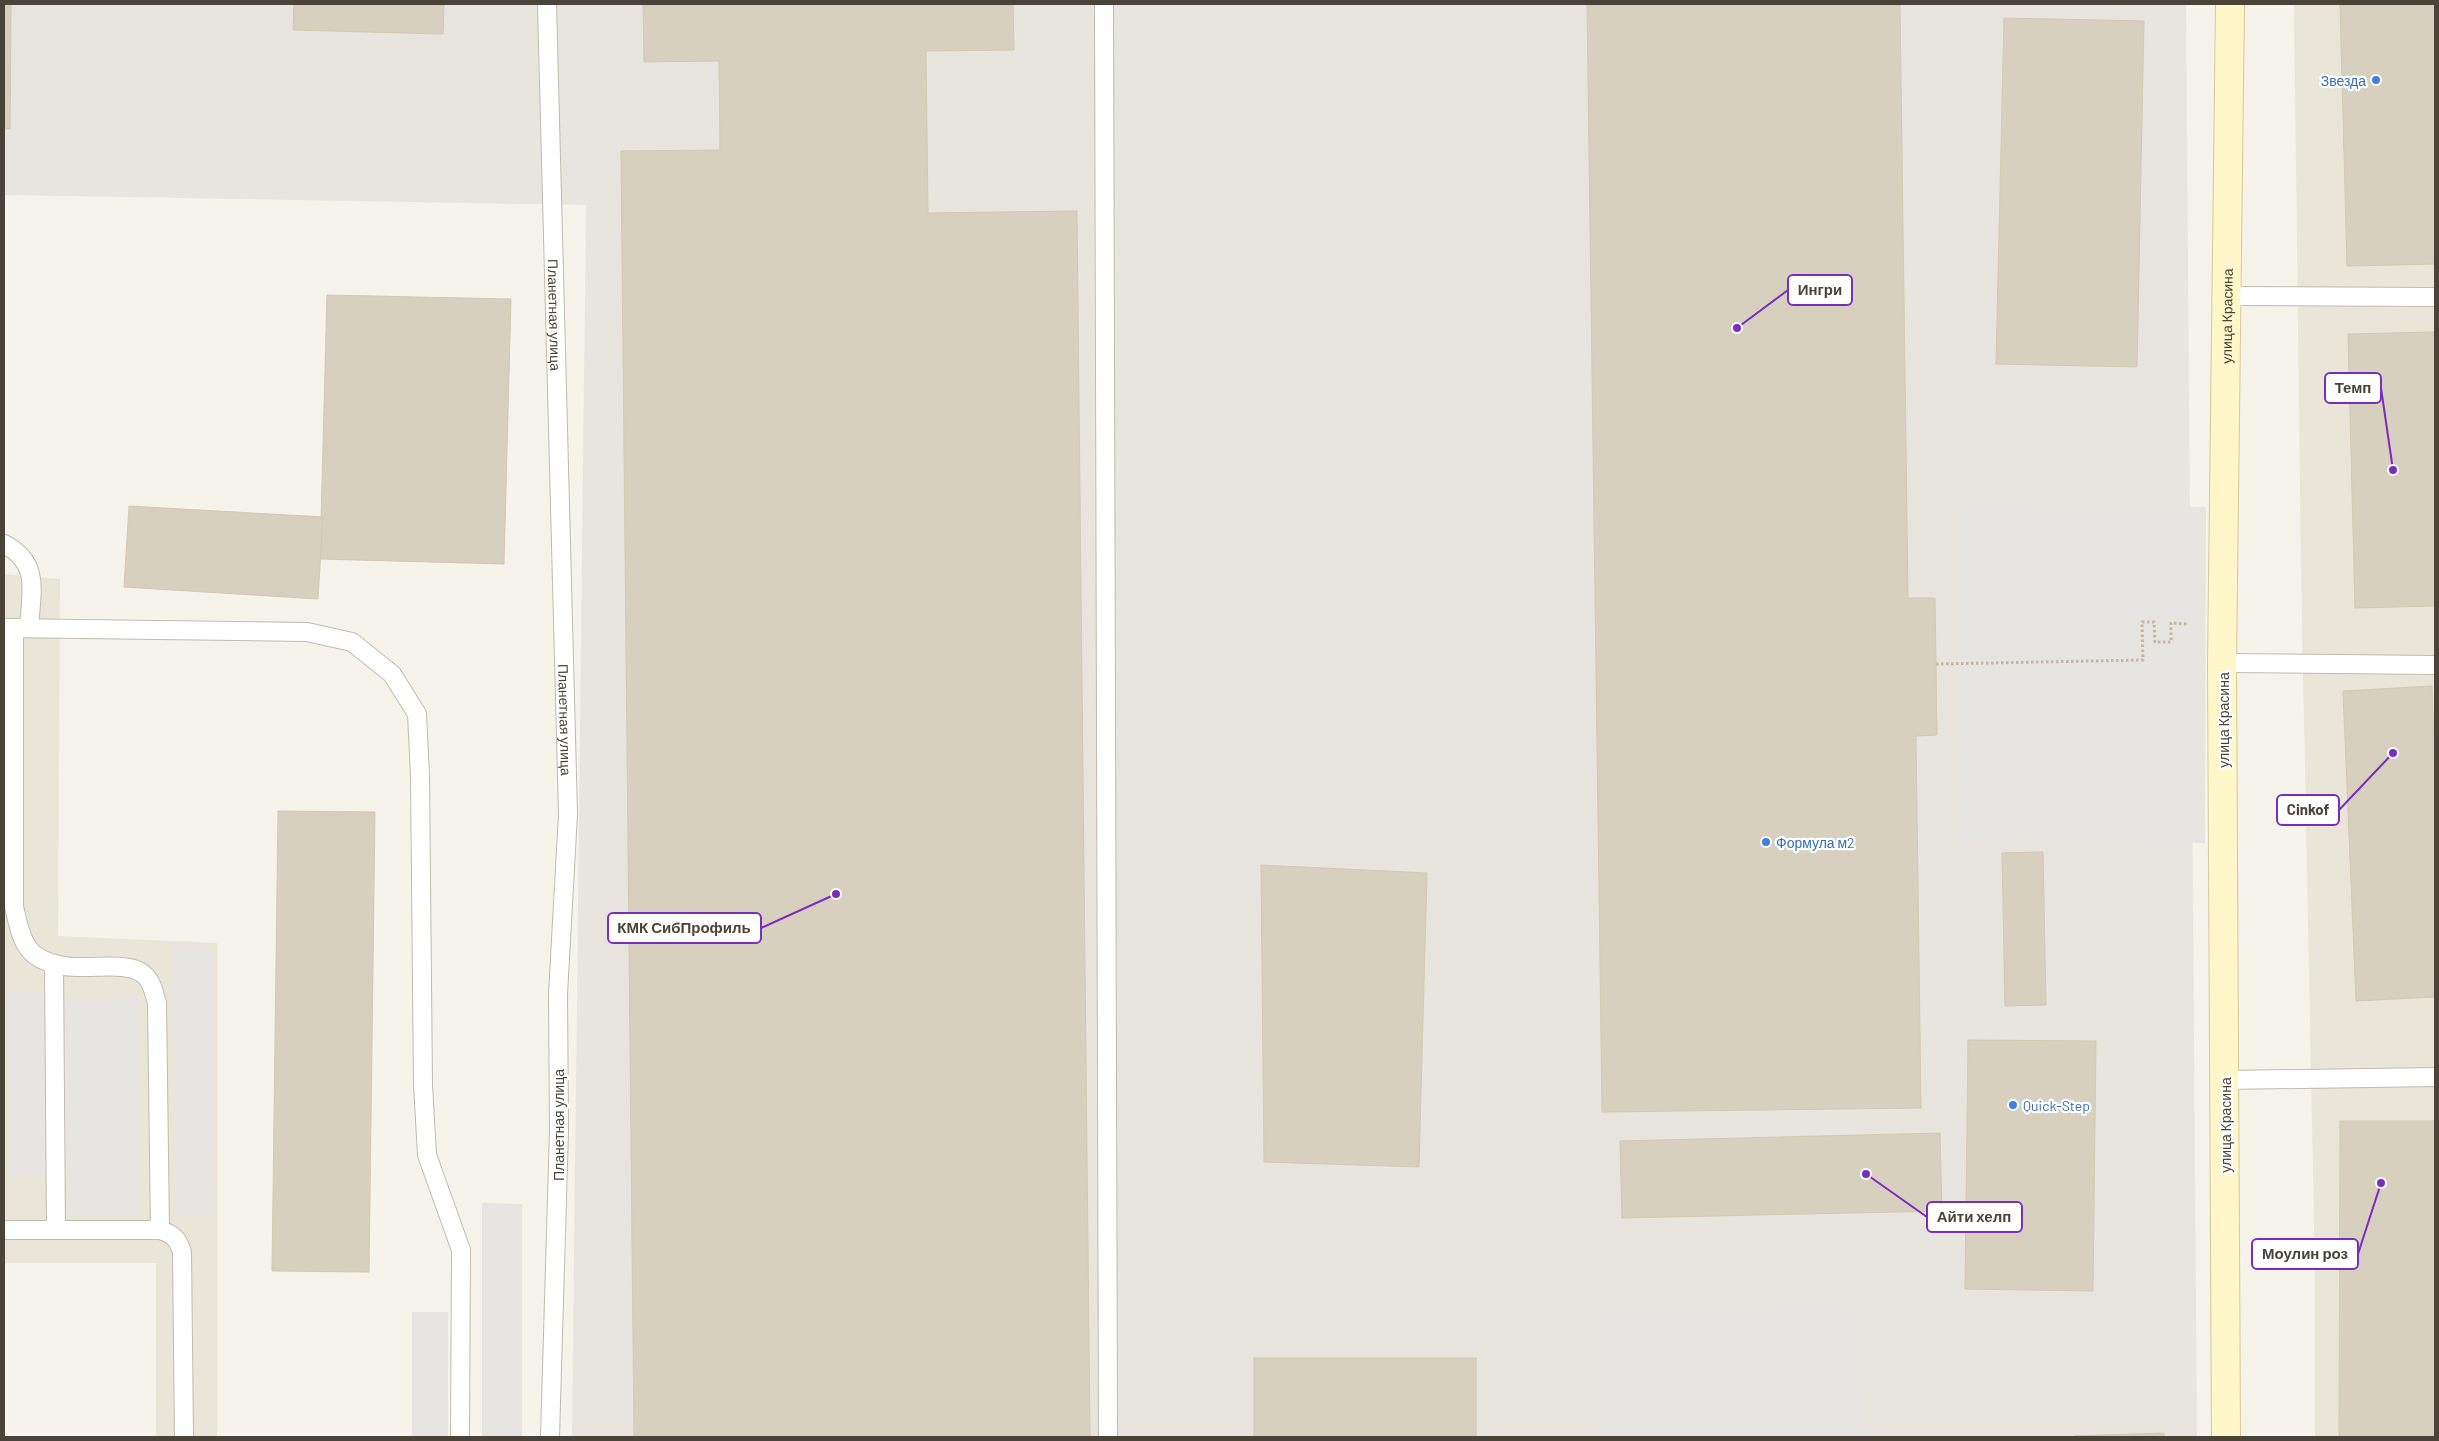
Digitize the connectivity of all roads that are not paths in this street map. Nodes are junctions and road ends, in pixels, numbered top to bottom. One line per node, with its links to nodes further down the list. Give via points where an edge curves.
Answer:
1 (547, 4): 19 (lane, Планетная улица, via 568,814 558,994 559,1130)
2 (1104, 4): 20 (lane)
3 (2230, 4): 4 (street, улица Красина)
4 (2226, 296): 5 (lane); 8 (street, улица Красина)
5 (2435, 297)
6 (4, 544): 7 (lane, via 28,563 32,579)
7 (16, 628): 10 (lane, via 14,907); 18 (lane, via 308,632 352,642 392,674 417,714 427,1155 460,1250)
8 (2222, 663): 9 (lane); 13 (street, улица Красина)
9 (2435, 665)
10 (11, 922): 11 (lane, via 34,954)
11 (54, 964): 15 (lane); 16 (lane, via 77,968 127,968 142,973 152,985 157,1003)
12 (2435, 1077): 13 (lane)
13 (2225, 1080): 21 (street, улица Красина)
14 (4, 1230): 15 (lane)
15 (56, 1230): 16 (lane)
16 (160, 1230): 17 (lane, via 172,1234 182,1252)
17 (184, 1437)
18 (460, 1437)
19 (550, 1437)
20 (1108, 1437)
21 (2226, 1437)

